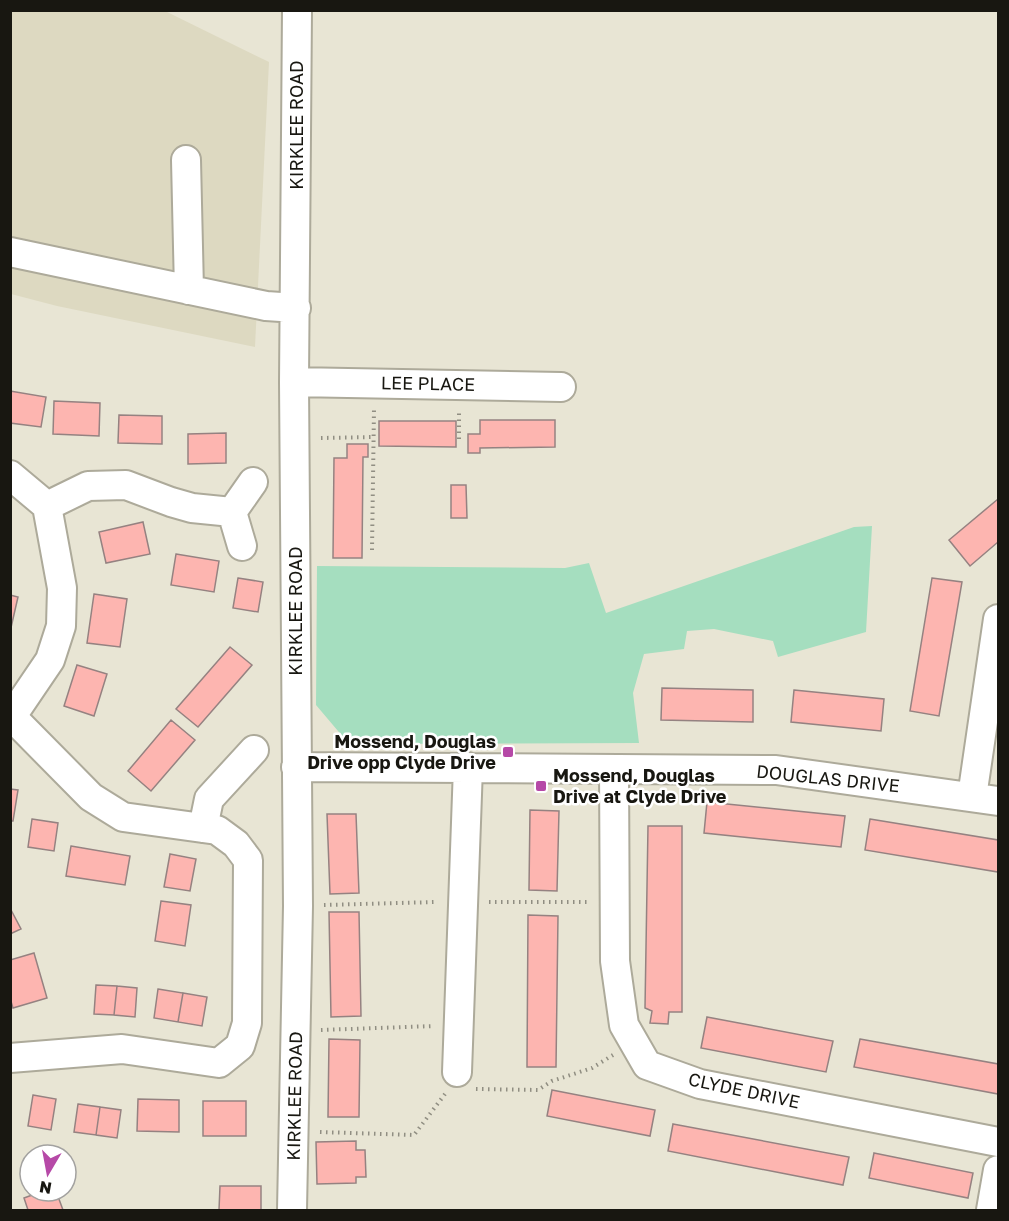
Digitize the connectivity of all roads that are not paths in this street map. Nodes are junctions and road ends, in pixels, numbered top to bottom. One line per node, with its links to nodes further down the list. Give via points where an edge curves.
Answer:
1 (297, 10): 5 (street, KIRKLEE ROAD)
2 (186, 160): 4 (street)
3 (10, 252): 4 (street)
4 (189, 290): 5 (street, via 266,306)
5 (296, 308): 6 (street, KIRKLEE ROAD)
6 (294, 382): 7 (street, LEE PLACE); 16 (street, KIRKLEE ROAD)
7 (561, 387)
8 (10, 475): 10 (street)
9 (253, 482): 11 (street)
10 (47, 506): 11 (street, via 88,486 126,485 181,505); 14 (street, via 62,588 61,626 50,660)
11 (232, 512): 12 (street)
12 (242, 546)
13 (999, 619): 19 (street)
14 (12, 718): 20 (street, via 91,797 123,817)
15 (254, 750): 20 (street, via 208,800)
16 (296, 767): 17 (street, DOUGLAS DRIVE); 25 (street, KIRKLEE ROAD, via 298,906)
17 (468, 767): 18 (street, DOUGLAS DRIVE); 22 (street)
18 (614, 769): 19 (street, DOUGLAS DRIVE, via 776,770); 23 (street, CLYDE DRIVE, via 615,961 624,1024 648,1065 700,1084)
19 (985, 799)
20 (203, 828): 21 (street, via 217,830 236,844 248,860 247,1023 240,1046 219,1063 122,1049)
21 (10, 1058)
22 (459, 1083)
23 (999, 1142)
24 (999, 1170): 26 (street)
25 (292, 1210)
26 (991, 1210)

